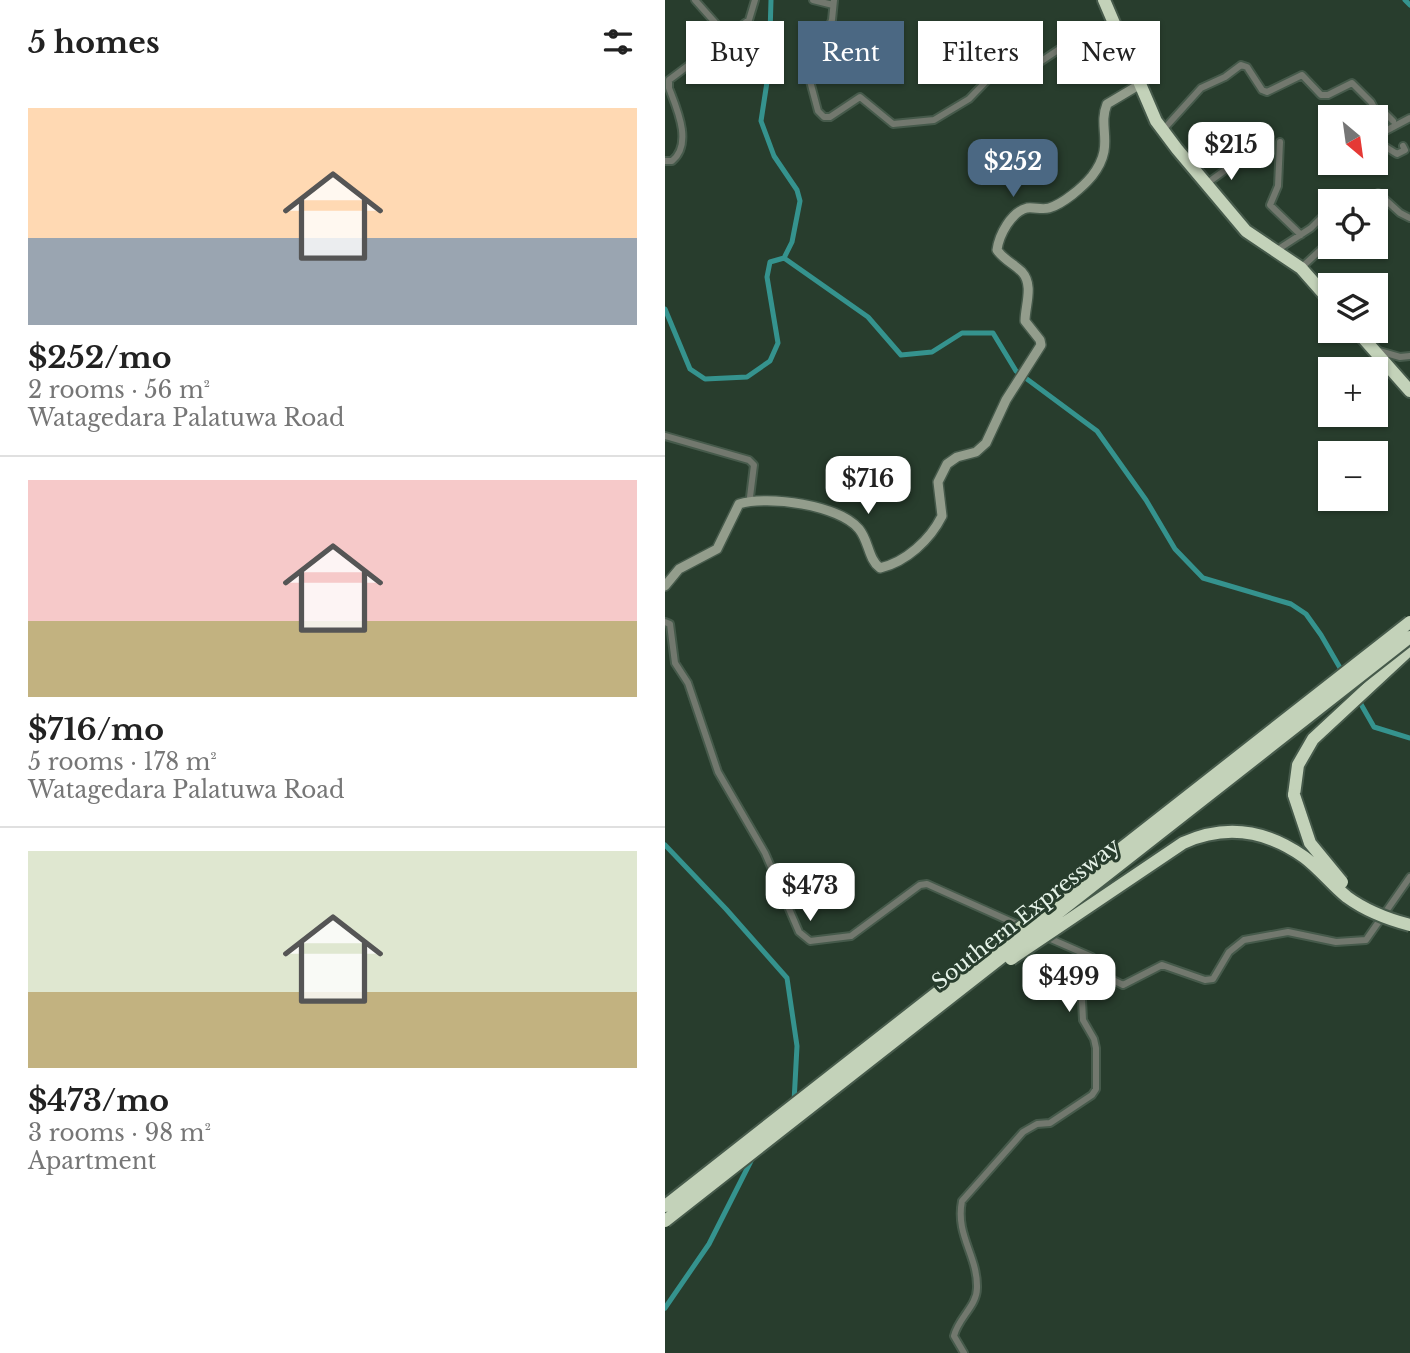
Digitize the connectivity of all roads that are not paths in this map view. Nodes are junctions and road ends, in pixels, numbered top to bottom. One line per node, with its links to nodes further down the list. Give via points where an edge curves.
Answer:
1 (695, 0): 6 (street)
2 (755, 0): 7 (street)
3 (813, 0): 5 (street)
4 (1104, 0): 8 (highway)
5 (833, 2): 9 (street, via 832,20 810,71 818,111 824,117 860,97 893,124 934,120 969,99 998,69 1040,62)
6 (714, 21)
7 (746, 21)
8 (1113, 21)
9 (1057, 51)
10 (686, 67): 22 (street, via 669,80 683,137 677,157)
11 (1139, 85): 17 (highway); 37 (street, via 1107,104 1107,146 1092,176 1049,208 1025,208 998,239 1001,256 1024,274 1029,289 1025,321 1040,340 1038,350 981,449 947,464 939,482 939,523 910,554 895,565 880,568 864,537 848,520 809,505)
12 (1372, 105): 17 (street, via 1352,83 1321,95 1302,75 1267,92 1241,65 1201,88)
13 (1388, 116): 15 (street)
14 (1410, 118): 16 (street)
15 (1393, 121)
16 (1388, 129)
17 (1163, 130): 23 (highway)
18 (1280, 142): 27 (street, via 1278,186 1270,205)
19 (1403, 146): 20 (street, via 1405,150 1397,155)
20 (1388, 149)
21 (1232, 158): 23 (street, via 1224,171)
22 (665, 161)
23 (1206, 184): 28 (highway, via 1246,231)
24 (1388, 202): 25 (street)
25 (1410, 218)
26 (1318, 220): 27 (street)
27 (1301, 235): 28 (street)
28 (1277, 250): 30 (highway)
29 (1318, 252): 30 (street)
30 (1301, 268): 31 (highway)
31 (1318, 287)
32 (1368, 343): 33 (highway)
33 (1374, 350): 34 (street); 35 (highway)
34 (1410, 356)
35 (1410, 391)
36 (665, 436): 37 (street, via 749,460 754,465)
37 (752, 500): 38 (street, via 739,504 717,549 679,569)
38 (665, 586)
39 (665, 622): 46 (street, via 670,624 675,663 688,682 718,772 765,853 805,939 851,936 927,884 1092,957)
40 (1410, 622): 48 (highway, Southern Expressway, bridge)
41 (1410, 637): 47 (highway, Southern Expressway, bridge)
42 (1410, 649): 44 (highway, bridge, via 1329,722 1304,752 1294,795 1310,843 1337,878 1369,902)
43 (1410, 877): 46 (street, via 1366,940 1336,942 1287,932 1244,940 1229,952 1213,979 1205,981 1162,965 1123,985)
44 (1410, 918)
45 (1410, 925): 47 (highway, bridge, via 1363,908 1305,858 1274,839 1241,831 1198,836 1162,856)
46 (1101, 974): 50 (street, via 1089,973 1081,980 1083,1020 1096,1048 1096,1089 1050,1123 1023,1132 962,1201 963,1239 977,1285 976,1300 954,1336)
47 (877, 1055): 49 (highway, Southern Expressway, bridge)
48 (665, 1206)
49 (665, 1221)
50 (964, 1353)

